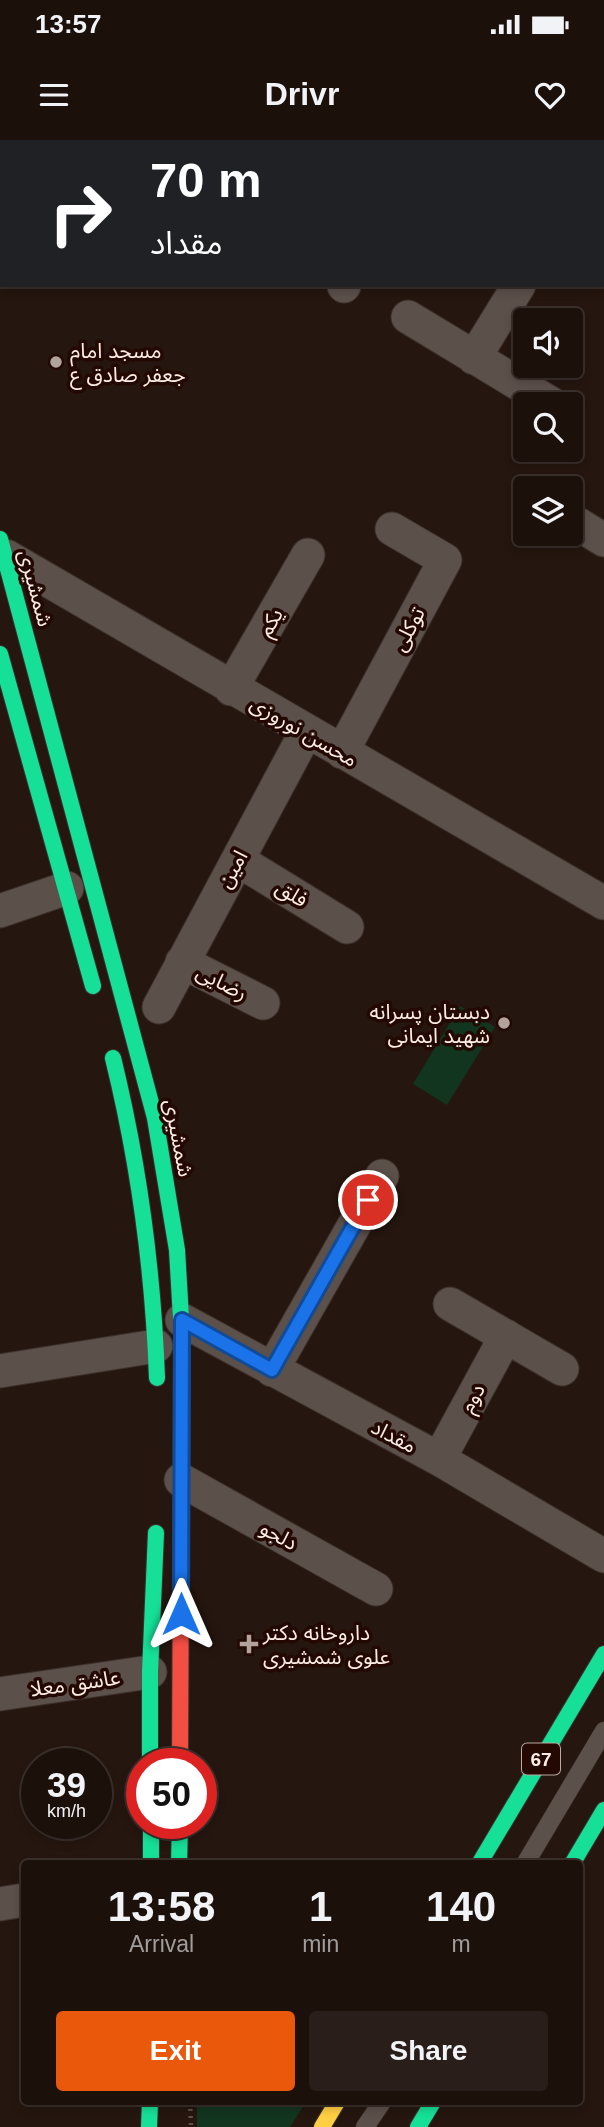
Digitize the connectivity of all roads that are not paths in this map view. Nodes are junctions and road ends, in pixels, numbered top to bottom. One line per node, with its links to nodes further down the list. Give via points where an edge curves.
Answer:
1 (518, 287): 3 (street)
2 (408, 317): 3 (street)
3 (474, 358): 4 (street)
4 (532, 392)
5 (393, 529): 11 (street, توکلی, via 445,560)
6 (2, 551): 9 (street, محسن نوروزی); 13 (main road, شمشیری)
7 (308, 555): 9 (street, یکم)
8 (0, 654): 13 (main road, شمشیری)
9 (231, 689): 10 (street, محسن نوروزی)
10 (306, 732): 11 (street, محسن نوروزی); 12 (street, امین)
11 (342, 752): 14 (street, محسن نوروزی)
12 (238, 860): 16 (street, فلق); 17 (street, امین)
13 (80, 884): 15 (street); 19 (main road, شمشیری); 24 (main road, شمشیری, via 155,1118 177,1250)
14 (604, 903)
15 (0, 911)
16 (347, 927)
17 (182, 962): 18 (street, رضایی); 20 (street, امین)
18 (263, 1003)
19 (99, 1005)
20 (159, 1007)
21 (109, 1044): 24 (main road, شمشیری)
22 (382, 1176): 27 (street)
23 (450, 1304): 25 (street)
24 (169, 1331): 27 (street, مقداد); 28 (street); 29 (main road, شمشیری); 31 (main road, شمشیری)
25 (506, 1336): 26 (street); 30 (street, دوم)
26 (562, 1368)
27 (272, 1370): 30 (street, مقداد)
28 (0, 1371)
29 (157, 1398)
30 (439, 1460): 33 (street, مقداد)
31 (176, 1479): 34 (street, دلجو); 36 (main road, شمشیری)
32 (157, 1519): 36 (main road, شمشیری)
33 (604, 1556)
34 (376, 1589)
35 (604, 1654): 47 (main road, 67)
36 (165, 1670): 37 (street, عاشق معلا); 39 (main road, شمشیری); 40 (main road, شمشیری)
37 (0, 1694)
38 (604, 1731): 48 (lane)
39 (153, 1748)
40 (177, 1748)
41 (604, 1752): 49 (lane)
42 (604, 1810): 50 (main road)
43 (151, 1839): 45 (main road)
44 (180, 1839): 46 (main road)
45 (151, 1860)
46 (179, 1860)
47 (481, 1860)
48 (527, 1860)
49 (539, 1860)
50 (574, 1860)
51 (21, 1900): 52 (street)
52 (0, 1904)
53 (150, 2105): 58 (main road)
54 (335, 2105): 59 (main road)
55 (380, 2105): 60 (lane)
56 (391, 2105): 61 (lane)
57 (431, 2105): 62 (main road)
58 (149, 2127)
59 (322, 2127)
60 (365, 2127)
61 (377, 2127)
62 (418, 2127)

